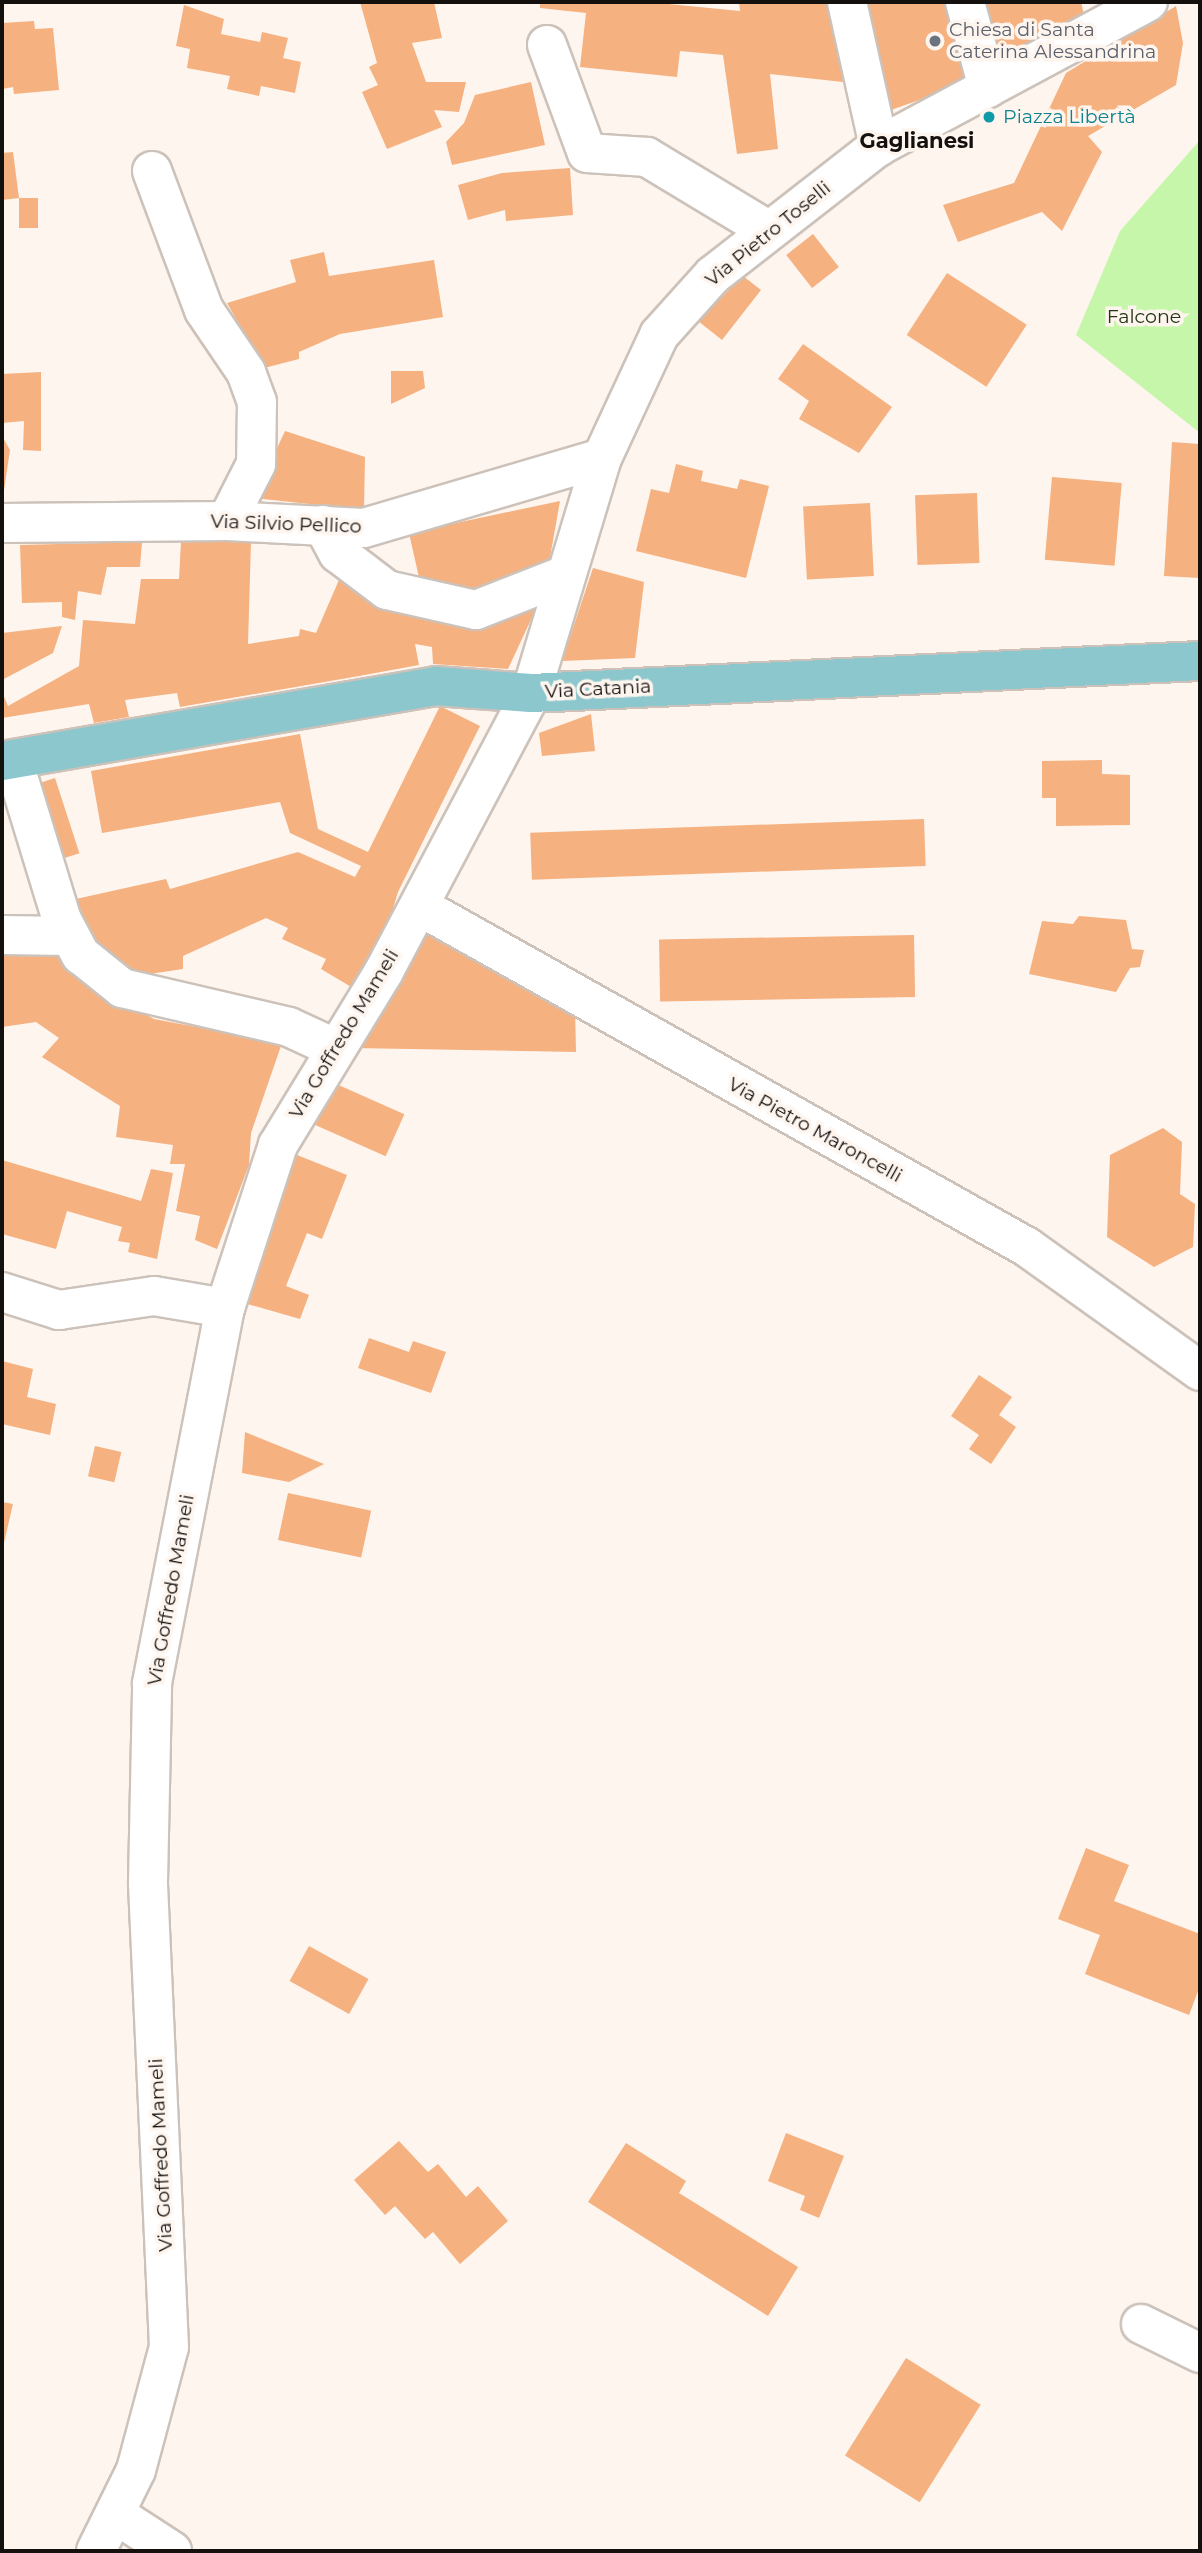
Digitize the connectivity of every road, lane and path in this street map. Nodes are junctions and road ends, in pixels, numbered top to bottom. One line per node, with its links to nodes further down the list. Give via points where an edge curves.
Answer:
1 (847, 2): 6 (street)
2 (965, 2): 5 (street)
3 (1148, 2): 5 (street, Via Pietro Toselli)
4 (547, 45): 8 (street, via 587,153 647,157)
5 (988, 88): 6 (street, Via Pietro Toselli)
6 (879, 146): 8 (street, Via Pietro Toselli)
7 (152, 171): 10 (street, via 205,310 246,372 257,402 256,464)
8 (768, 230): 9 (street, Via Pietro Toselli, via 713,275 659,335)
9 (601, 458): 12 (street, Via Silvio Pellico, via 364,528); 13 (street, Via Pietro Toselli)
10 (227, 521): 11 (street, Via Silvio Pellico); 12 (street, Via Silvio Pellico)
11 (2, 523)
12 (323, 525): 13 (street, via 338,553 387,590 476,610)
13 (565, 575): 15 (street, Via Pietro Toselli)
14 (1200, 661): 15 (main road, Via Catania)
15 (531, 693): 16 (main road, Via Catania, via 436,686); 17 (street, Via Goffredo Mameli)
16 (7, 760): 19 (street)
17 (419, 906): 20 (street, Via Goffredo Mameli); 23 (street, Via Pietro Maroncelli, via 1027,1247)
18 (2, 935): 19 (street)
19 (70, 936): 20 (street, via 80,955 122,988 289,1027)
20 (332, 1047): 22 (street, Via Goffredo Mameli, via 278,1145)
21 (2, 1292): 22 (street, via 59,1310 154,1296)
22 (225, 1308): 26 (street, Via Goffredo Mameli, via 152,1683 148,1882 169,2347 136,2470)
23 (1200, 1371)
24 (1141, 2324): 25 (street)
25 (1200, 2353)
26 (115, 2514): 27 (street, Via Goffredo Mameli); 28 (street)
27 (96, 2551)
28 (172, 2551)

